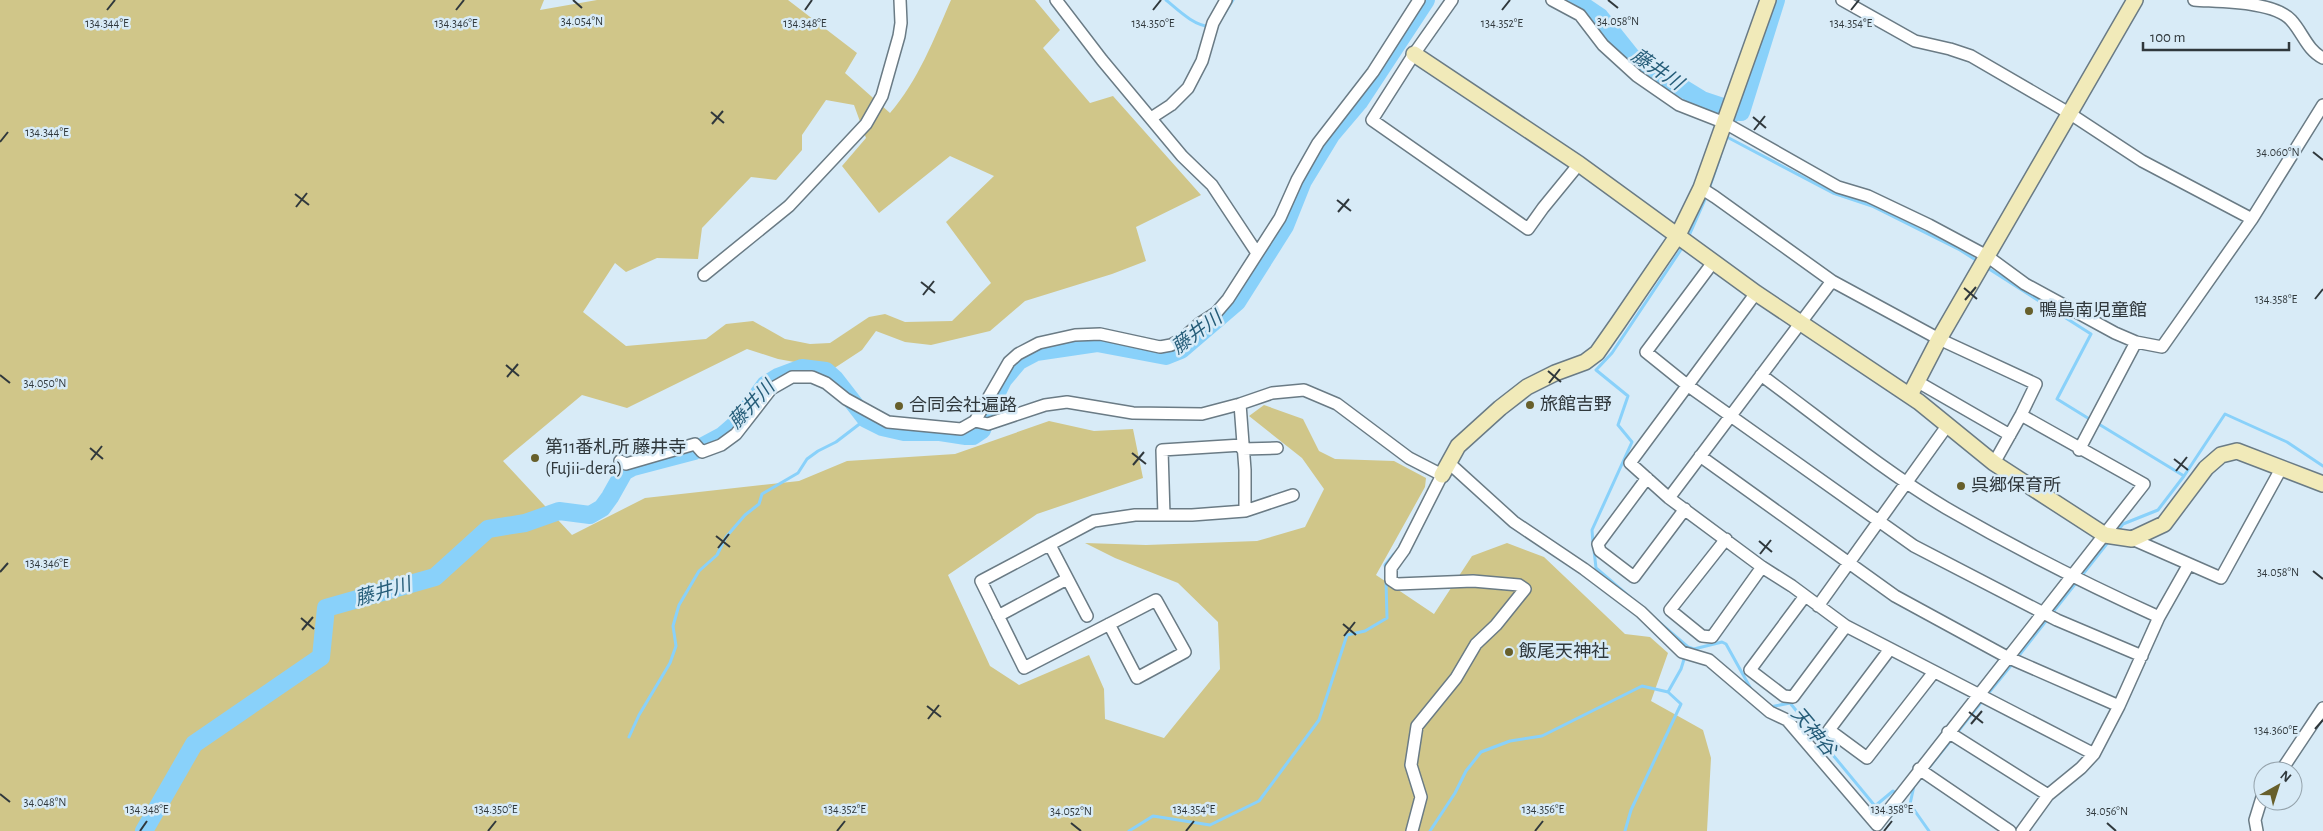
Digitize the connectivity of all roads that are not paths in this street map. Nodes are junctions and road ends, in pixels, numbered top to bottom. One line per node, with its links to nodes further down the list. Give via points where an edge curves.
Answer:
1 (900, 0): 24 (street, via 899,36 882,96 866,124 789,206)
2 (1056, 0): 15 (street)
3 (1226, 0): 15 (street, via 1212,26 1202,62 1188,88 1171,105)
4 (1419, 0): 21 (street, via 1378,66 1318,143 1280,218)
5 (1452, 0): 11 (street)
6 (1552, 0): 16 (street, via 1580,15 1603,45 1637,76 1679,105)
7 (1768, 0): 16 (street)
8 (1842, 0): 14 (street, via 1915,41 1971,56)
9 (2135, 0): 14 (street)
10 (2194, 0): 12 (street, via 2271,9 2290,18 2313,53)
11 (1414, 54): 17 (street); 17 (street, via 1372,120 1528,230)
12 (2323, 58)
13 (2323, 105): 19 (street)
14 (2069, 113): 19 (street, via 2142,161); 23 (street)
15 (1150, 118): 21 (street, via 1212,185)
16 (1725, 123): 18 (street); 23 (street, via 1838,187 1868,196 1928,224)
17 (1579, 164): 20 (street)
18 (1701, 188): 20 (street); 25 (street)
19 (2252, 219): 29 (street, via 2162,347)
20 (1683, 239): 22 (street); 47 (street, via 1597,353 1585,362 1555,373 1520,392 1458,446)
21 (1257, 253): 37 (street, via 1216,313 1171,345 1152,346 1100,334 1075,335 1028,348 1009,362)
22 (1714, 262): 26 (street); 32 (street, via 1646,352)
23 (1983, 263): 28 (street); 29 (street)
24 (704, 275)
25 (1832, 281): 27 (street); 28 (street)
26 (1756, 293): 27 (street); 32 (street)
27 (1799, 323): 30 (street); 33 (street)
28 (1939, 339): 31 (street); 36 (street, via 2036,384)
29 (2136, 342): 42 (street)
30 (1760, 375): 35 (street); 49 (street)
31 (1918, 382): 33 (street); 39 (street)
32 (1687, 385): 35 (street); 48 (street, via 1630,463)
33 (1910, 395): 38 (street)
34 (1240, 404): 37 (street, via 1202,414 1175,415 1133,413 1067,402); 40 (street); 47 (street, via 1283,391 1315,393 1337,404 1409,458)
35 (1730, 416): 43 (street); 56 (street)
36 (2021, 416): 39 (street); 42 (street)
37 (981, 423): 44 (street, via 961,429 888,422 846,399 826,383 812,377 792,377 771,389 736,434 721,445 706,451 695,444 626,464)
38 (1947, 426): 45 (street); 49 (street)
39 (2010, 435): 45 (street)
40 (1242, 447): 41 (street); 54 (street); 55 (street, via 1162,450)
41 (1277, 448)
42 (2079, 450): 57 (street, via 2144,484)
43 (1700, 456): 52 (street); 60 (street)
44 (620, 461)
45 (1994, 463): 57 (street)
46 (2282, 467): 50 (street); 57 (street, via 2238,450 2221,455 2206,468 2164,524); 61 (street, via 2221,578)
47 (1446, 469): 83 (street, via 1514,522 1642,612 1686,654 1709,660 1770,712 1787,720 1877,825); 86 (street, via 1404,550 1391,568 1391,580 1397,584 1474,580 1519,585 1525,589 1476,644 1456,678 1417,726 1411,765 1421,797)
48 (1647, 478): 52 (street); 53 (street, via 1598,544 1600,551 1634,577)
49 (1908, 483): 56 (street); 63 (street)
50 (2323, 484)
51 (1294, 495): 54 (street)
52 (1669, 498): 53 (street)
53 (1685, 509): 58 (street)
54 (1245, 511): 55 (street)
55 (1164, 515): 68 (street, via 1094,521 981,581)
56 (1880, 522): 60 (street); 67 (street, via 1952,568)
57 (2119, 537): 61 (street); 63 (street)
58 (1726, 539): 62 (street); 62 (street, via 1670,610 1702,636 1712,637)
59 (1052, 549): 64 (street)
60 (1849, 564): 66 (street); 75 (street, via 1895,596)
61 (2188, 564): 70 (street)
62 (1762, 568): 65 (street)
63 (2070, 576): 67 (street); 70 (street)
64 (1068, 579): 68 (street); 69 (street)
65 (1805, 596): 66 (street); 72 (street, via 1750,670 1784,696 1793,696)
66 (1818, 606): 72 (street)
67 (2043, 612): 74 (street); 75 (street)
68 (998, 616): 71 (street, via 1024,668)
69 (1087, 616)
70 (2159, 617): 74 (street)
71 (1109, 624): 71 (street, via 1156,600 1185,652 1137,678)
72 (1846, 626): 73 (street)
73 (1890, 649): 76 (street); 76 (street, via 1829,730 1868,758)
74 (2142, 656): 78 (street)
75 (2007, 657): 77 (street); 78 (street)
76 (1934, 672): 77 (street)
77 (1978, 694): 80 (street); 81 (street)
78 (2119, 706): 81 (street)
79 (2323, 708): 82 (street)
80 (1948, 732): 83 (street); 84 (street)
81 (2094, 754): 84 (street)
82 (2288, 761)
83 (1919, 769): 87 (street)
84 (2048, 795): 88 (street)
85 (2258, 811): 89 (street)
86 (1412, 831)
87 (2010, 831)
88 (2022, 831)
89 (2257, 831)

